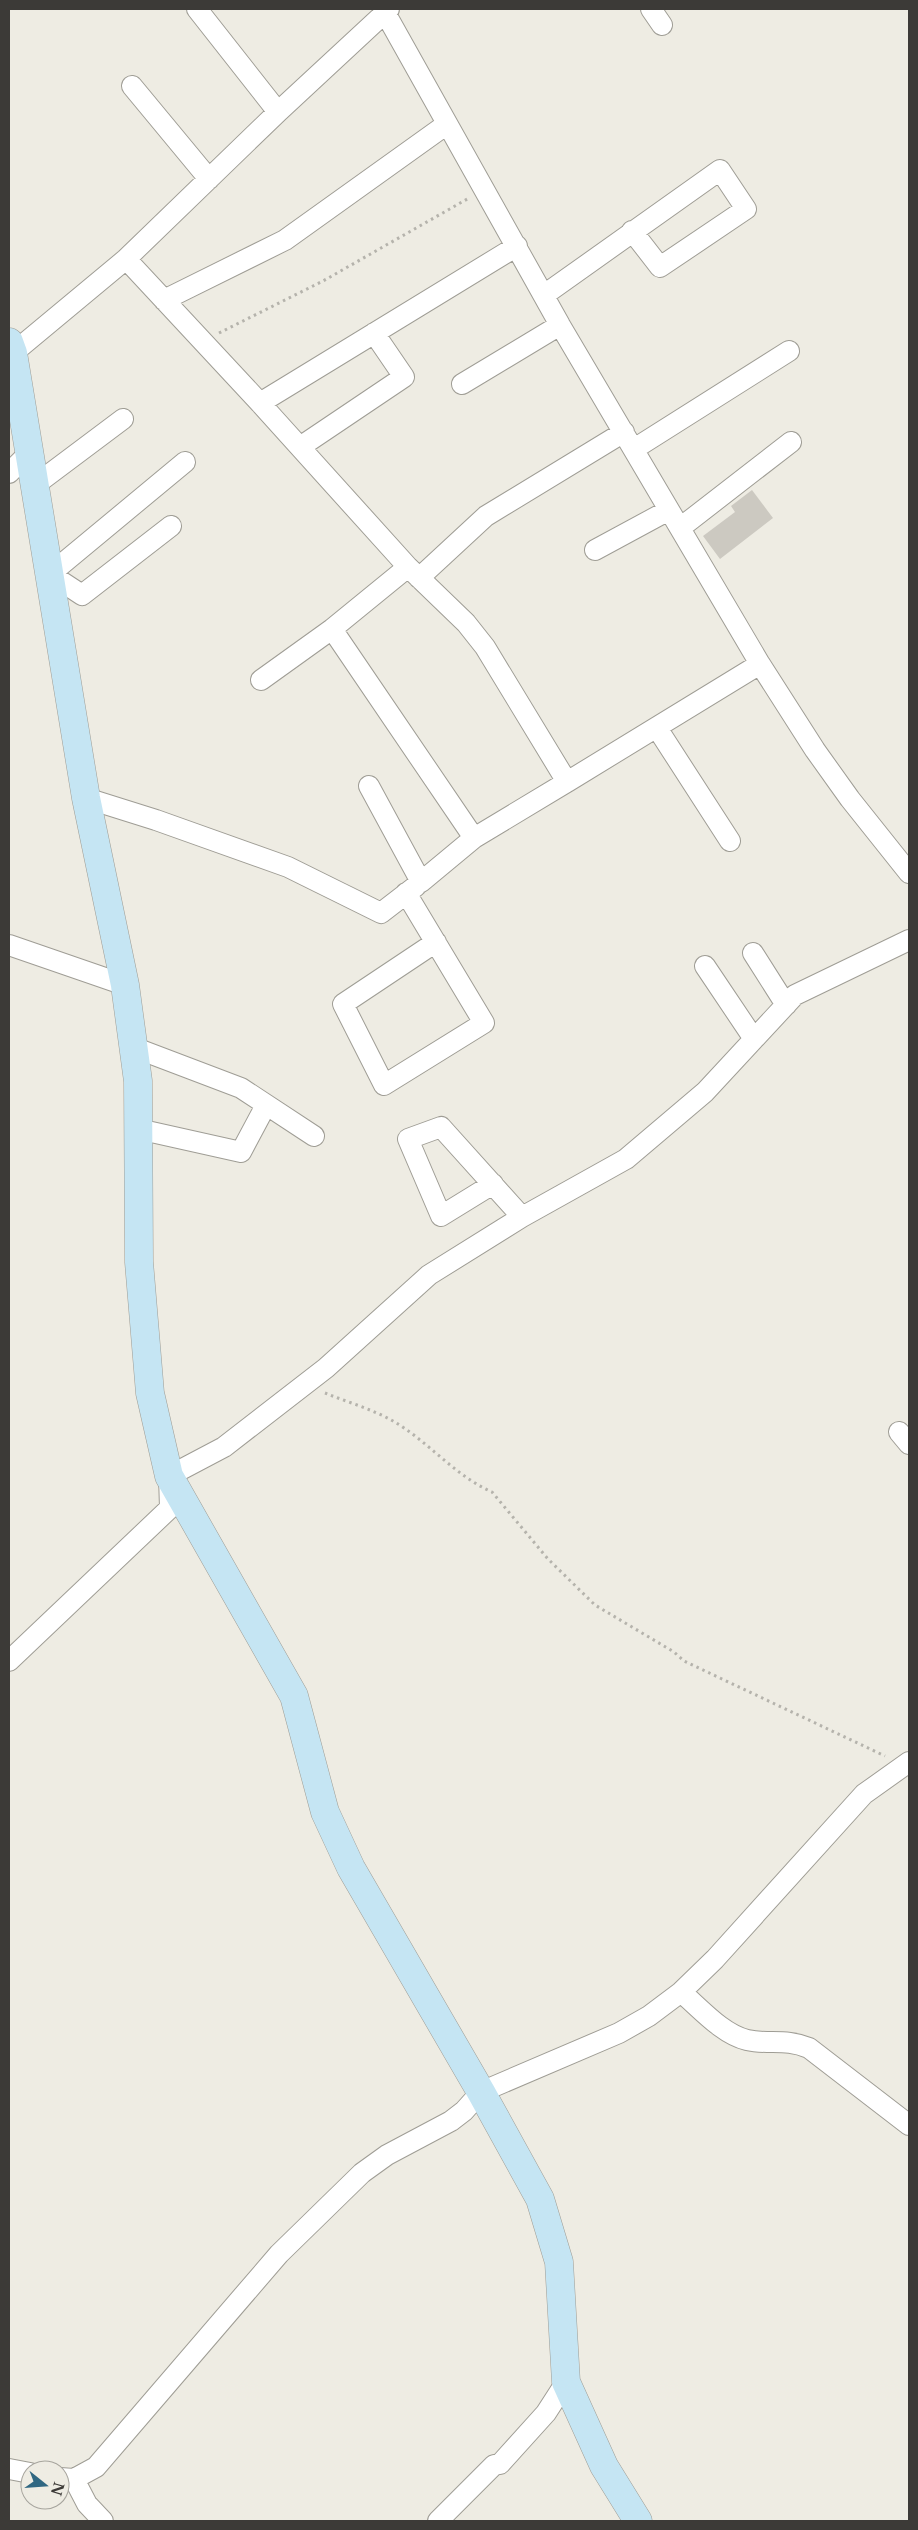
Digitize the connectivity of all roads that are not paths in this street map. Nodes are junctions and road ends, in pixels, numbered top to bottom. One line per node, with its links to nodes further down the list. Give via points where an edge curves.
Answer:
1 (197, 9): 4 (street)
2 (386, 10): 4 (street); 5 (street)
3 (132, 86): 6 (street)
4 (278, 112): 6 (street)
5 (447, 124): 8 (street); 11 (street, via 285,240)
6 (209, 178): 9 (street)
7 (632, 231): 7 (street, via 720,170 746,209 660,267); 10 (street)
8 (517, 246): 10 (street); 13 (street)
9 (126, 259): 11 (street); 14 (street)
10 (544, 295): 12 (street)
11 (164, 300): 17 (street)
12 (560, 325): 16 (street); 19 (street)
13 (374, 332): 17 (street); 21 (street, via 404,377)
14 (11, 347): 23 (street)
15 (789, 351): 22 (street)
16 (462, 384)
17 (260, 403): 21 (street)
18 (123, 419): 26 (street)
19 (624, 432): 22 (street); 31 (street, via 486,516)
20 (791, 442): 29 (street)
21 (300, 447): 31 (street)
22 (634, 449): 27 (street)
23 (30, 452): 25 (street); 26 (street)
24 (185, 462): 32 (street)
25 (9, 473)
26 (35, 485): 32 (street)
27 (670, 510): 29 (street); 30 (street)
28 (170, 526): 32 (street, via 82,595)
29 (680, 528): 34 (street)
30 (595, 550)
31 (413, 572): 33 (street); 37 (street, via 466,623 484,647)
32 (50, 574): 39 (street)
33 (332, 629): 35 (street); 40 (street)
34 (760, 664): 36 (street); 42 (street, via 815,750)
35 (261, 680)
36 (657, 728): 37 (street); 41 (street)
37 (568, 782): 40 (street)
38 (369, 786): 44 (street)
39 (86, 798): 44 (street, via 288,868 381,913); 50 (street)
40 (474, 838): 44 (street)
41 (730, 841)
42 (902, 851): 43 (street)
43 (909, 873)
44 (414, 888): 46 (street)
45 (909, 940): 51 (street, via 795,995)
46 (436, 942): 46 (street, via 484,1023 384,1084 343,1004)
47 (9, 945): 50 (street)
48 (753, 953): 51 (street)
49 (705, 966): 52 (street)
50 (125, 985): 53 (street)
51 (786, 1005): 52 (street)
52 (754, 1039): 58 (street, via 705,1092 626,1160)
53 (133, 1047): 54 (street, via 241,1088); 55 (street, via 138,1081)
54 (266, 1105): 55 (street, via 241,1152); 56 (street)
55 (138, 1129): 59 (street, via 139,1262 150,1393)
56 (314, 1136)
57 (493, 1184): 57 (street, via 441,1127 408,1139 441,1216); 58 (street)
58 (522, 1217): 59 (street, via 428,1275 326,1368 224,1447)
59 (169, 1476): 60 (street, via 170,1508); 63 (street, via 294,1696 325,1812 351,1868)
60 (9, 1661)
61 (907, 1764): 62 (street, via 864,1794 715,1959)
62 (681, 1992): 63 (street, via 620,2033); 64 (street, via 727,2031 747,2040 793,2041 808,2048)
63 (481, 2092): 65 (street, via 540,2199 558,2262); 66 (street, via 451,2121 387,2154 362,2173 279,2254 96,2467)
64 (909, 2125)
65 (566, 2382): 69 (street, via 546,2413 500,2464 494,2466); 70 (street, via 604,2466)
66 (70, 2477)
67 (70, 2482): 68 (street)
68 (103, 2521)
69 (438, 2521)
70 (638, 2521)

